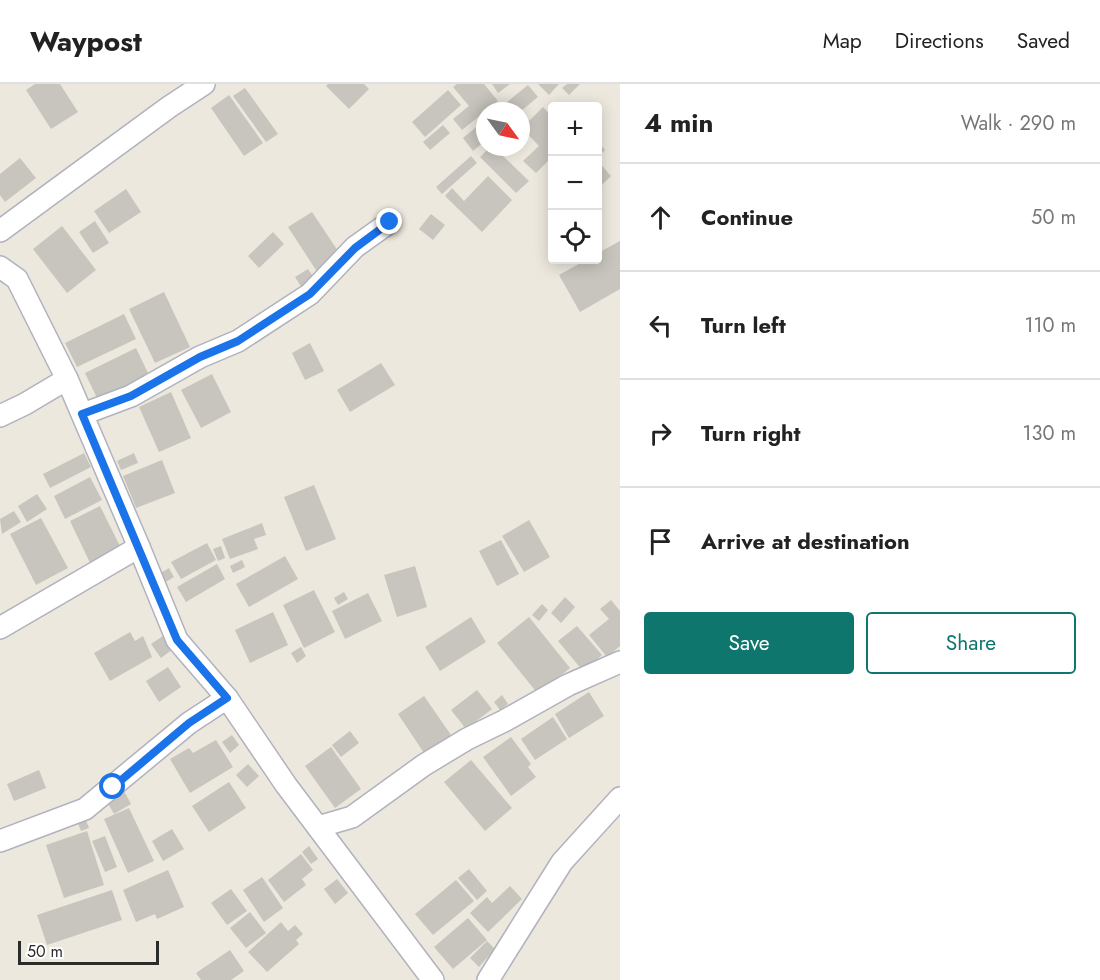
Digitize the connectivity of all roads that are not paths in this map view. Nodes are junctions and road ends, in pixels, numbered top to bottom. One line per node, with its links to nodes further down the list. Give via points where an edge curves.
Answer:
1 (204, 84): 3 (street)
2 (390, 222): 6 (street, via 355,248 310,294 238,341 200,357 131,396)
3 (0, 231)
4 (0, 267): 5 (street, via 17,279)
5 (67, 379): 6 (street); 7 (street)
6 (82, 414): 8 (street)
7 (0, 416)
8 (139, 547): 9 (street); 11 (street, via 177,640)
9 (0, 628)
10 (620, 662): 13 (street, via 467,739 352,817)
11 (227, 698): 13 (street); 14 (street, via 189,723 85,809)
12 (620, 798): 16 (street, via 562,862)
13 (318, 827): 15 (street)
14 (0, 841)
15 (433, 980)
16 (488, 980)

